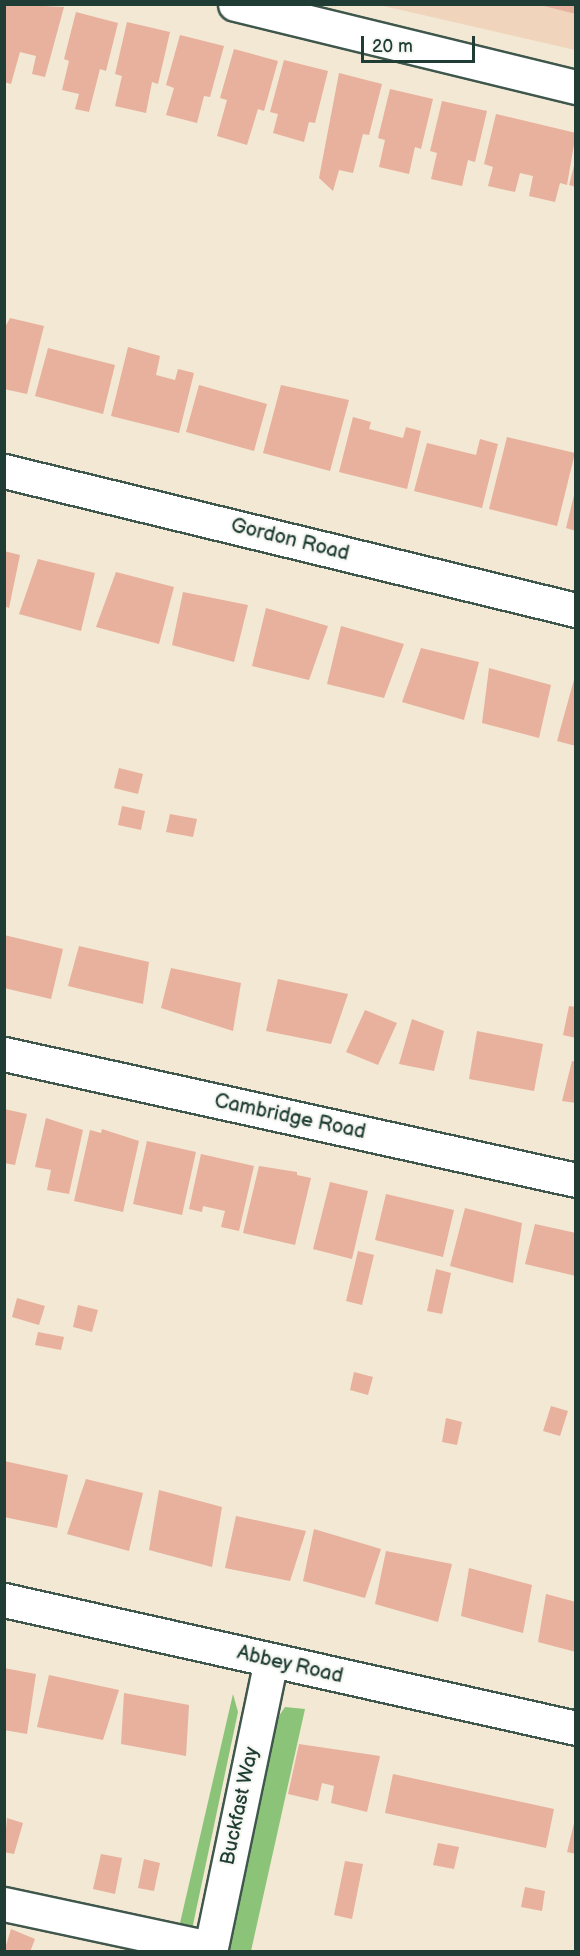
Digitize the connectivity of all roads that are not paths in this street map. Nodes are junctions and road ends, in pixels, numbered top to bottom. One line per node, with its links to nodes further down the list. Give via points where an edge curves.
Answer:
1 (235, 4): 2 (street)
2 (576, 87)
3 (4, 471): 4 (street, Gordon Road)
4 (576, 610)
5 (4, 1054): 6 (street, Cambridge Road)
6 (576, 1180)
7 (4, 1600): 8 (street, Abbey Road)
8 (271, 1661): 9 (street, Abbey Road); 11 (street, Buckfast Way)
9 (576, 1728)
10 (4, 1904): 11 (street)
11 (210, 1950)

